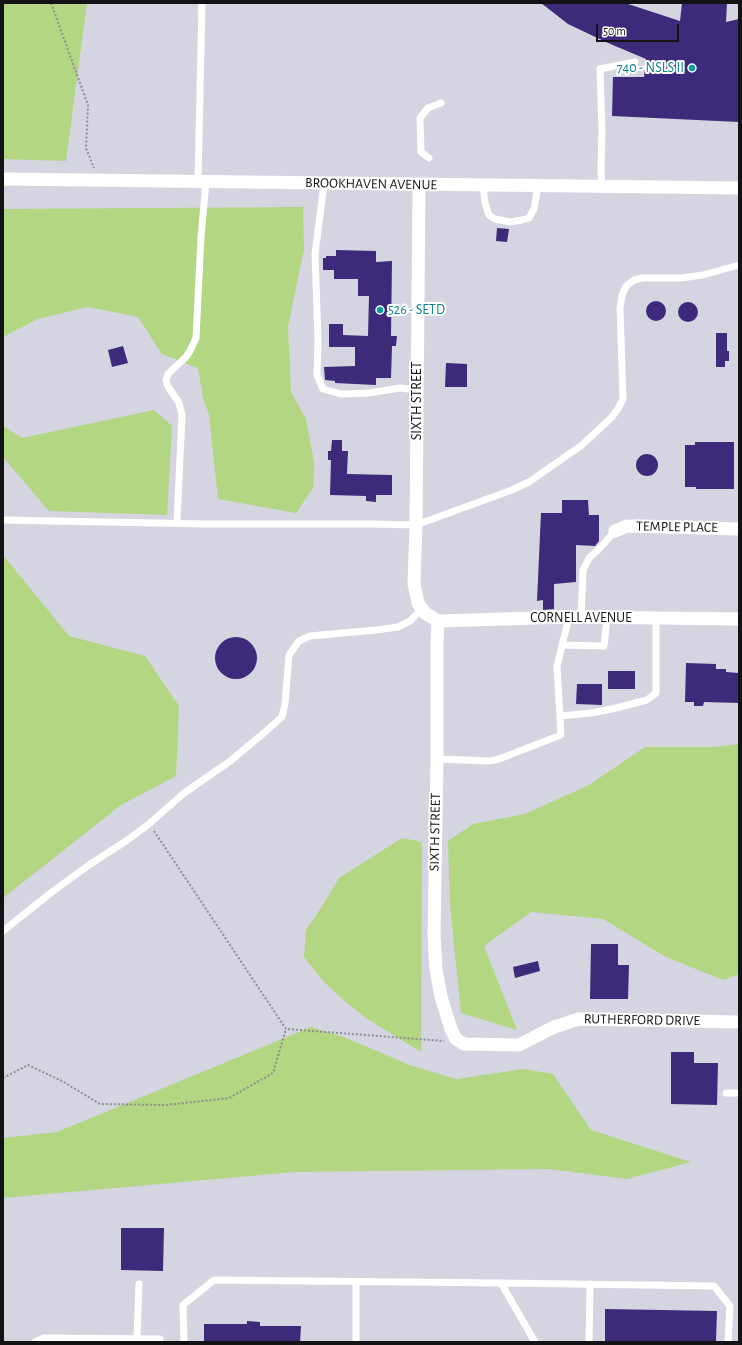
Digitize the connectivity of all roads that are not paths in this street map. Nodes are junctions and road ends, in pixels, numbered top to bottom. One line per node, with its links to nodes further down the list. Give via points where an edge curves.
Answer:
1 (202, 3): 6 (lane)
2 (635, 62): 11 (lane, via 600,69)
3 (441, 103): 4 (lane, via 428,108 420,118 421,152)
4 (429, 158)
5 (3, 179): 6 (street, BROOKHAVEN AVENUE)
6 (202, 182): 7 (street, BROOKHAVEN AVENUE); 16 (lane, via 196,338 186,357 168,374 166,380 167,386 179,403 182,415)
7 (324, 184): 8 (street, BROOKHAVEN AVENUE); 14 (lane, via 315,254 318,340 316,375 323,389 341,394 400,388)
8 (418, 185): 9 (street, BROOKHAVEN AVENUE); 14 (street, SIXTH STREET)
9 (483, 186): 10 (street, BROOKHAVEN AVENUE); 10 (lane, via 489,215 510,222 528,218 534,209)
10 (538, 186): 11 (street, BROOKHAVEN AVENUE)
11 (602, 187): 12 (street, BROOKHAVEN AVENUE)
12 (739, 188)
13 (739, 265): 17 (lane, via 681,278 642,278 626,286 620,308 623,399 612,416 582,445 529,482)
14 (417, 390): 17 (street, SIXTH STREET)
15 (3, 520): 16 (lane)
16 (177, 523): 17 (lane)
17 (416, 525): 20 (street, SIXTH STREET, via 414,584 418,603)
18 (739, 529): 19 (street, TEMPLE PLACE, via 627,526)
19 (615, 531): 21 (lane, via 589,558 583,570)
20 (424, 611): 25 (street); 29 (lane, via 398,627 310,636 299,641 289,655 286,704 282,717 229,762 184,793 149,824 52,892)
21 (575, 618): 22 (street, CORNELL AVENUE); 25 (street, CORNELL AVENUE); 26 (lane)
22 (607, 618): 23 (street, CORNELL AVENUE); 26 (lane, via 604,646)
23 (656, 618): 24 (street, CORNELL AVENUE); 27 (lane, via 656,693 647,700 612,709)
24 (739, 619)
25 (438, 621): 28 (street, SIXTH STREET)
26 (562, 645): 27 (lane, via 557,666)
27 (560, 716): 28 (lane, via 561,736 499,759)
28 (437, 759): 31 (street, SIXTH STREET, via 434,936 436,969 445,1011)
29 (3, 931)
30 (739, 1022): 31 (street, RUTHERFORD DRIVE, via 579,1019 554,1027 519,1045 464,1044)
31 (458, 1041)
32 (726, 1093): 33 (lane)
33 (739, 1093)
34 (356, 1282): 35 (lane); 41 (lane, via 214,1280 183,1305); 42 (lane)
35 (501, 1283): 37 (lane); 43 (lane)
36 (139, 1284): 38 (lane)
37 (590, 1284): 44 (lane); 45 (lane, via 714,1286 730,1306)
38 (137, 1338): 39 (lane); 40 (lane, via 44,1338)
39 (160, 1339)
40 (35, 1342)
41 (184, 1342)
42 (356, 1342)
43 (535, 1342)
44 (589, 1342)
45 (728, 1342)

